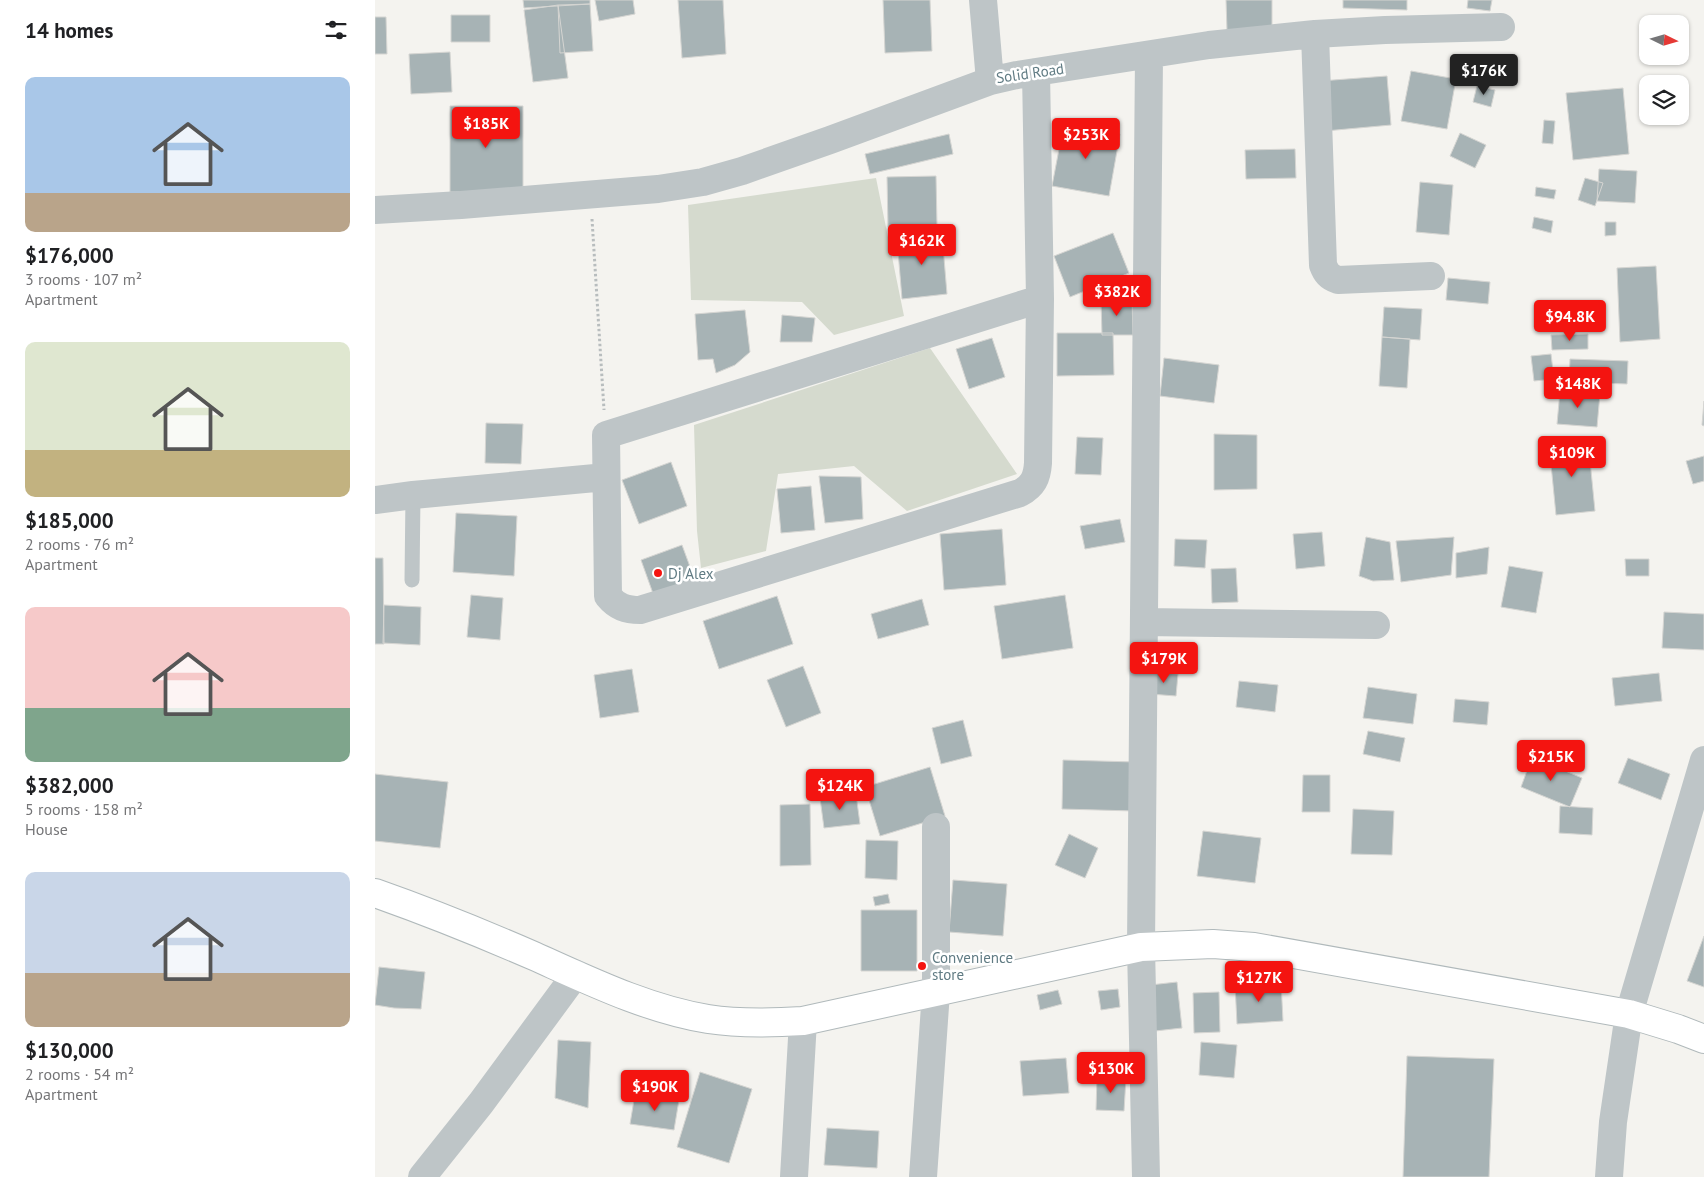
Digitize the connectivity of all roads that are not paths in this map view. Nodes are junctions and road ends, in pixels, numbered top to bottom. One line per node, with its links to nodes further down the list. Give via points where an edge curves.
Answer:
1 (983, 0): 6 (street, Solid Road)
2 (1501, 27): 3 (street, Solid Road)
3 (1315, 34): 4 (street, Solid Road); 8 (street, via 1323,264 1326,272 1338,280)
4 (1149, 56): 5 (street, Solid Road); 14 (street)
5 (1036, 72): 6 (street, Solid Road); 9 (street)
6 (990, 81): 7 (street, via 742,171 703,182 591,195)
7 (375, 210)
8 (1431, 276)
9 (1040, 299): 10 (street, via 606,435); 10 (street, via 1037,474 1029,488 1020,493 640,610 631,610 614,604 608,596)
10 (606, 477): 11 (street)
11 (413, 495): 12 (street); 13 (lane)
12 (375, 500)
13 (412, 580)
14 (1144, 622): 15 (street); 19 (street)
15 (1376, 625)
16 (1704, 760): 22 (street)
17 (936, 827): 21 (street)
18 (375, 893): 20 (street, via 459,924)
19 (1141, 947): 21 (street); 22 (street, via 1213,944 1254,947); 28 (street)
20 (576, 974): 23 (street, via 659,1007 708,1019 761,1023); 25 (street)
21 (936, 992): 23 (street); 27 (street)
22 (1629, 1014): 24 (street); 29 (street, via 1613,1122)
23 (803, 1021): 26 (street)
24 (1704, 1039)
25 (422, 1177)
26 (793, 1177)
27 (923, 1177)
28 (1145, 1177)
29 (1609, 1177)

